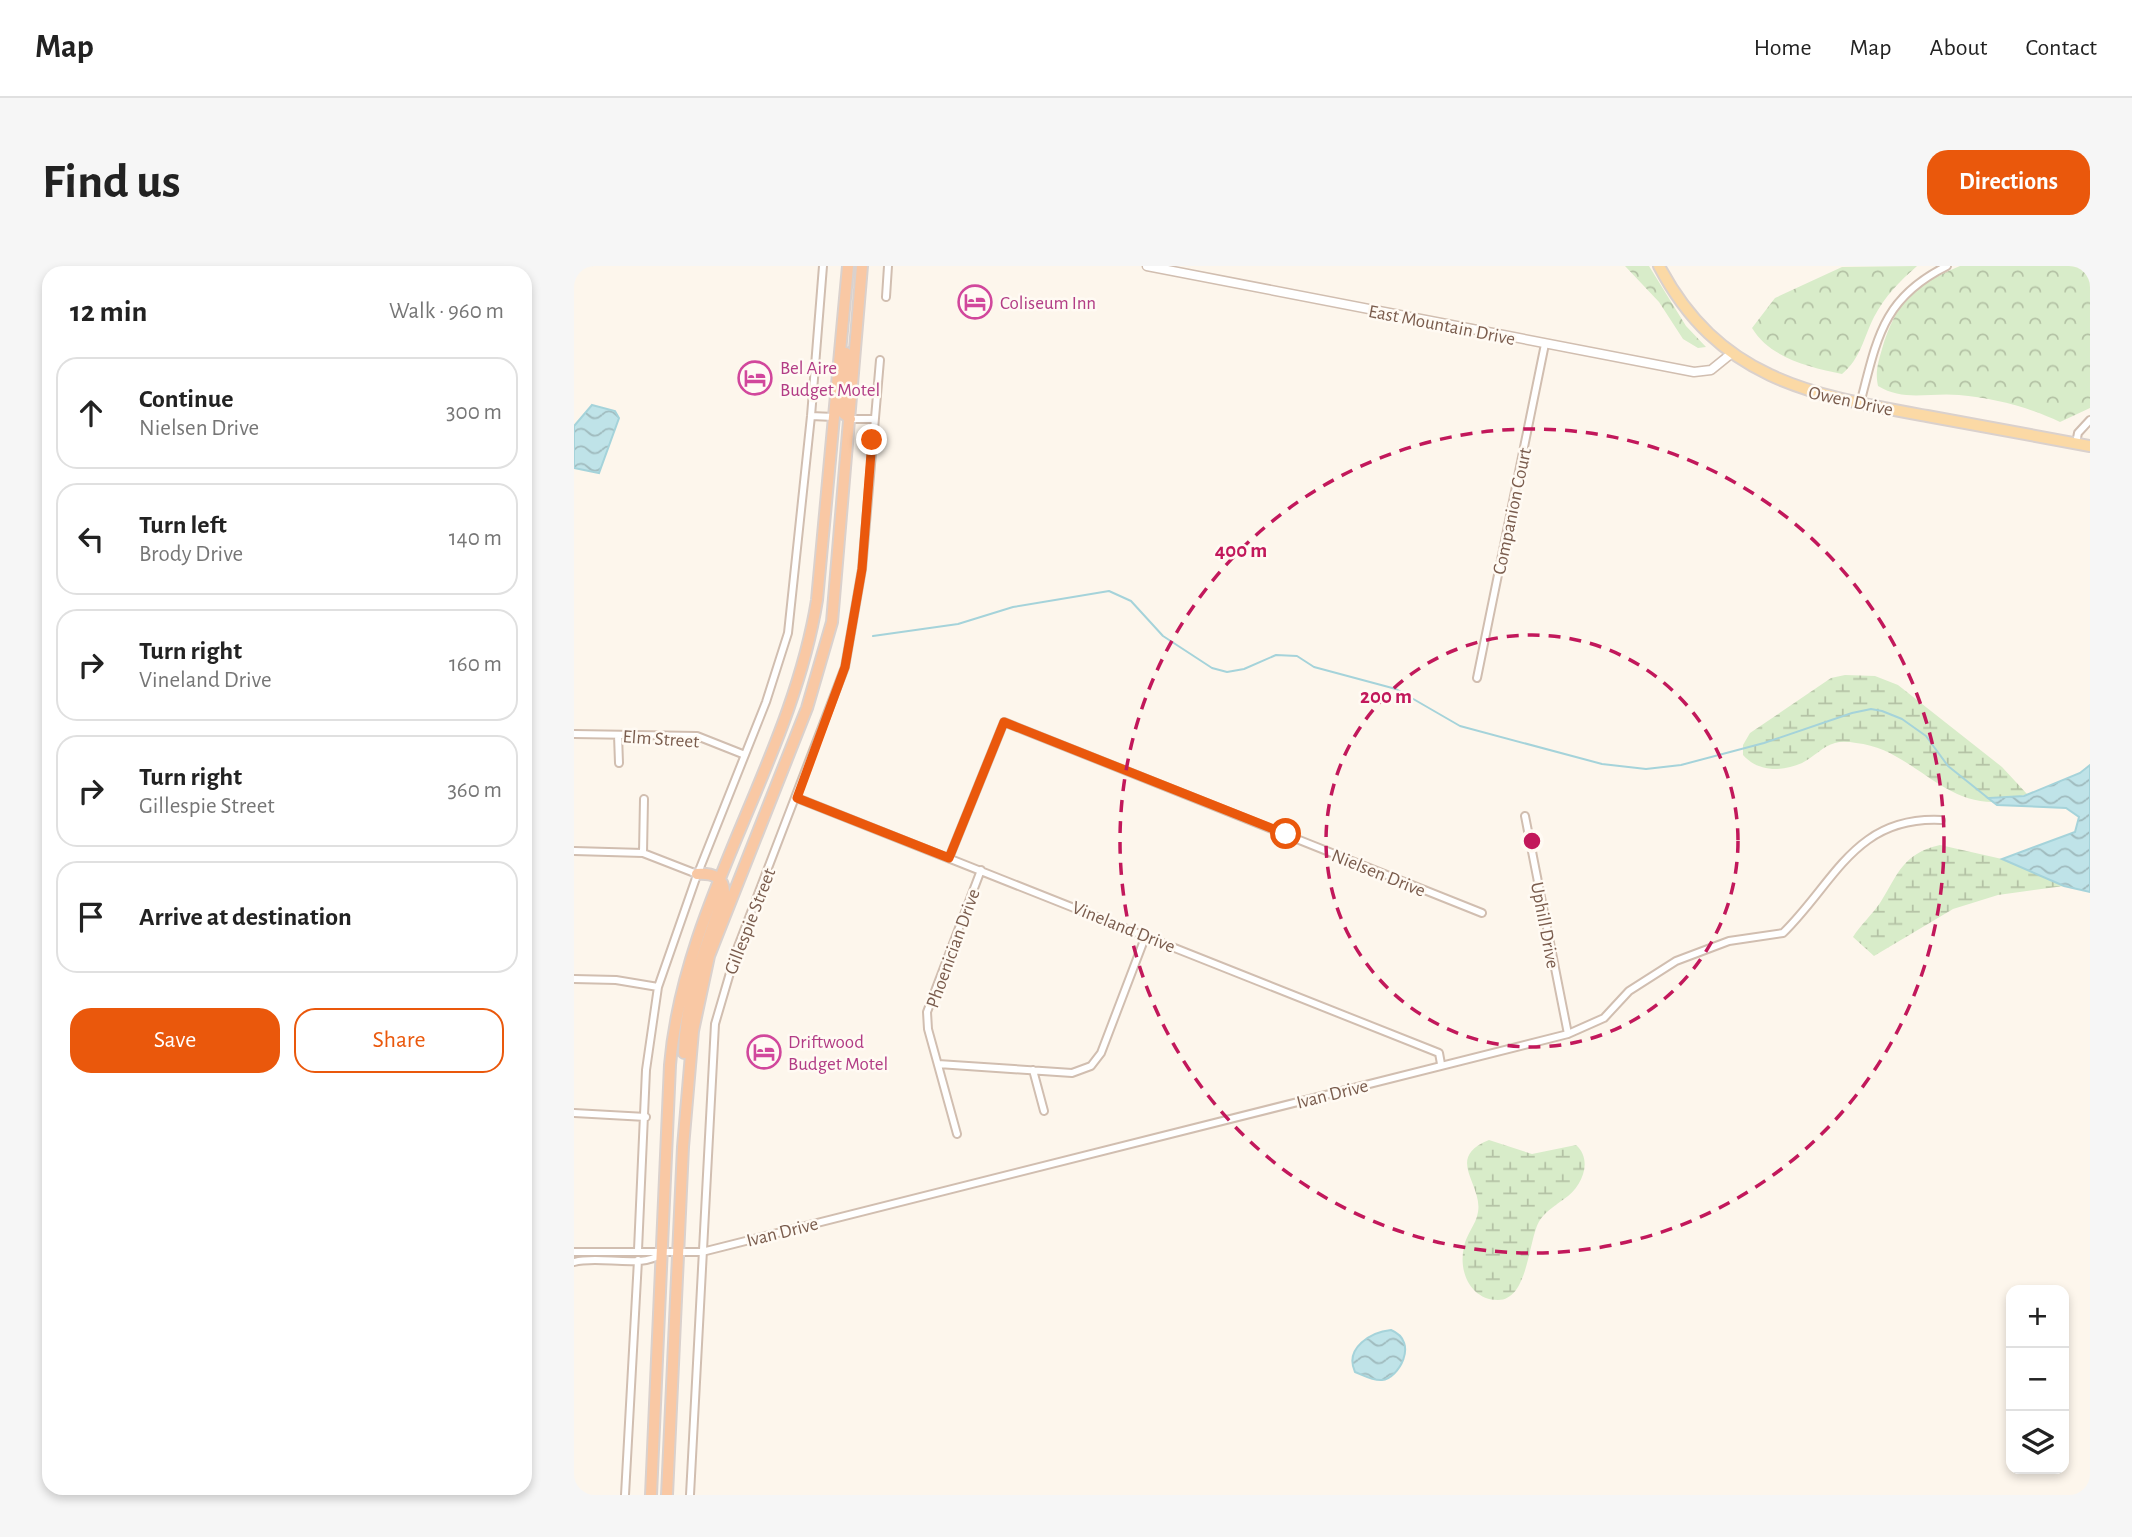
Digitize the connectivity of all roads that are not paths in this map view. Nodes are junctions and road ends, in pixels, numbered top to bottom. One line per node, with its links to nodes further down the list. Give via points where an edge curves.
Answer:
1 (823, 266): 15 (street)
2 (848, 266): 9 (highway)
3 (863, 266): 17 (highway)
4 (888, 266): 10 (street)
5 (1147, 266): 8 (street, East Mountain Drive)
6 (1659, 266): 12 (main road, Owen Drive, via 1686,309)
7 (1947, 266): 14 (street, via 1908,290 1893,307 1878,334)
8 (1162, 267): 11 (street, East Mountain Drive)
9 (846, 291): 16 (highway); 17 (highway, via 843,413)
10 (886, 297)
11 (1545, 344): 12 (street, East Mountain Drive, via 1694,372 1711,370); 22 (street, Companion Court)
12 (1732, 353): 14 (main road, Owen Drive, via 1790,386)
13 (880, 360): 18 (street, Gillespie Street)
14 (1860, 404): 20 (main road, Owen Drive)
15 (811, 416): 16 (street); 25 (street, via 788,633)
16 (834, 417): 36 (highway, via 808,649)
17 (850, 419): 18 (street); 45 (highway, via 836,584 824,656 709,956)
18 (874, 419): 27 (street, Gillespie Street, via 862,569 845,667)
19 (2090, 420): 20 (street)
20 (2076, 443): 21 (main road, Owen Drive)
21 (2090, 446)
22 (1477, 678)
23 (574, 734): 24 (street, Elm Street)
24 (618, 735): 25 (street, Elm Street, via 696,736); 26 (street)
25 (746, 755): 35 (street)
26 (619, 764)
27 (797, 798): 33 (street, Vineland Drive); 53 (street, Gillespie Street, via 737,949 715,1024)
28 (644, 799): 32 (street)
29 (1525, 816): 42 (street, Uphill Drive)
30 (1941, 820): 42 (street, Ivan Drive, via 1883,829 1861,843 1783,933 1730,941 1676,961 1629,991 1604,1018)
31 (574, 850): 32 (street)
32 (643, 853): 35 (street)
33 (949, 858): 34 (street, Vineland Drive); 38 (street, Nielsen Drive, via 1004,722)
34 (981, 870): 39 (street, Vineland Drive); 43 (street, Phoenician Drive, via 929,1003 928,1030)
35 (699, 874): 36 (highway); 37 (highway); 41 (street)
36 (720, 878): 37 (highway); 45 (highway, via 724,894 689,1004 684,1058)
37 (715, 891): 55 (highway, via 685,977 673,1034)
38 (1482, 913)
39 (1146, 935): 44 (street, Vineland Drive, via 1439,1053); 46 (street, via 1096,1060 1078,1072)
40 (574, 979): 41 (street)
41 (658, 987): 49 (street, via 646,1070)
42 (1568, 1034): 44 (street, Ivan Drive)
43 (938, 1064): 46 (street); 50 (street, Phoenician Drive)
44 (1441, 1064): 53 (street, Ivan Drive)
45 (688, 1069): 54 (highway)
46 (1032, 1070): 47 (street)
47 (1044, 1111)
48 (574, 1113): 49 (street)
49 (646, 1117): 51 (street)
50 (957, 1134)
51 (638, 1250): 52 (street); 55 (street)
52 (574, 1252)
53 (702, 1252): 54 (street, Ivan Drive); 61 (street, Gillespie Street)
54 (678, 1253): 55 (street, Ivan Drive); 60 (highway)
55 (661, 1254): 56 (street, via 653,1260); 59 (highway)
56 (638, 1260): 57 (street); 58 (street)
57 (574, 1262)
58 (625, 1495)
59 (651, 1495)
60 (667, 1495)
61 (690, 1495)

